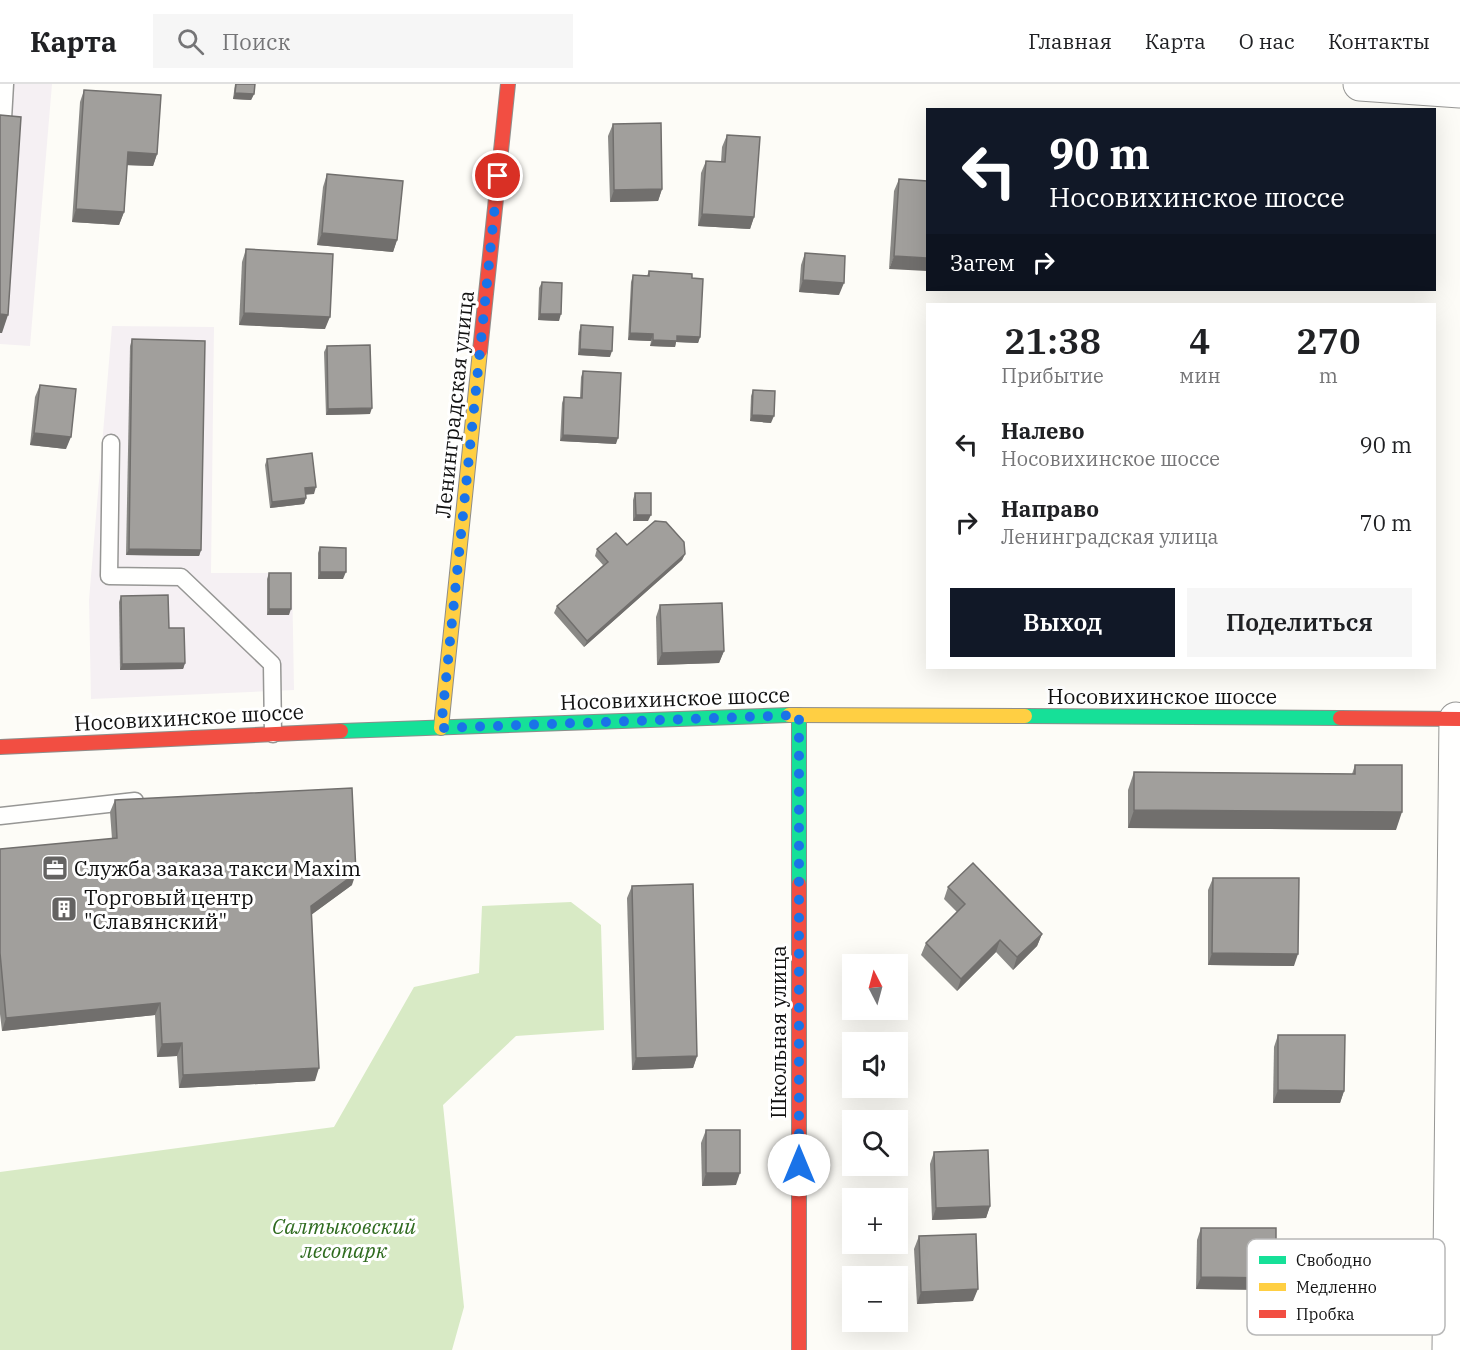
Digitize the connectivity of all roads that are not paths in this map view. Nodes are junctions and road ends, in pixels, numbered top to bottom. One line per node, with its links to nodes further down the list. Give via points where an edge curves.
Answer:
1 (5, 84): 5 (lane)
2 (508, 84): 9 (main road, Ленинградская улица)
3 (1360, 84): 4 (street)
4 (1460, 91)
5 (3, 120)
6 (111, 443): 10 (lane, via 110,576 181,577 272,664)
7 (799, 715): 8 (main road, Носовихинское шоссе); 9 (main road, Носовихинское шоссе); 14 (main road, Школьная улица)
8 (1458, 719): 15 (street)
9 (441, 728): 10 (main road, Носовихинское шоссе)
10 (273, 734): 11 (main road, Носовихинское шоссе)
11 (0, 747)
12 (154, 799): 13 (lane)
13 (0, 816)
14 (799, 1350)
15 (1449, 1350)

